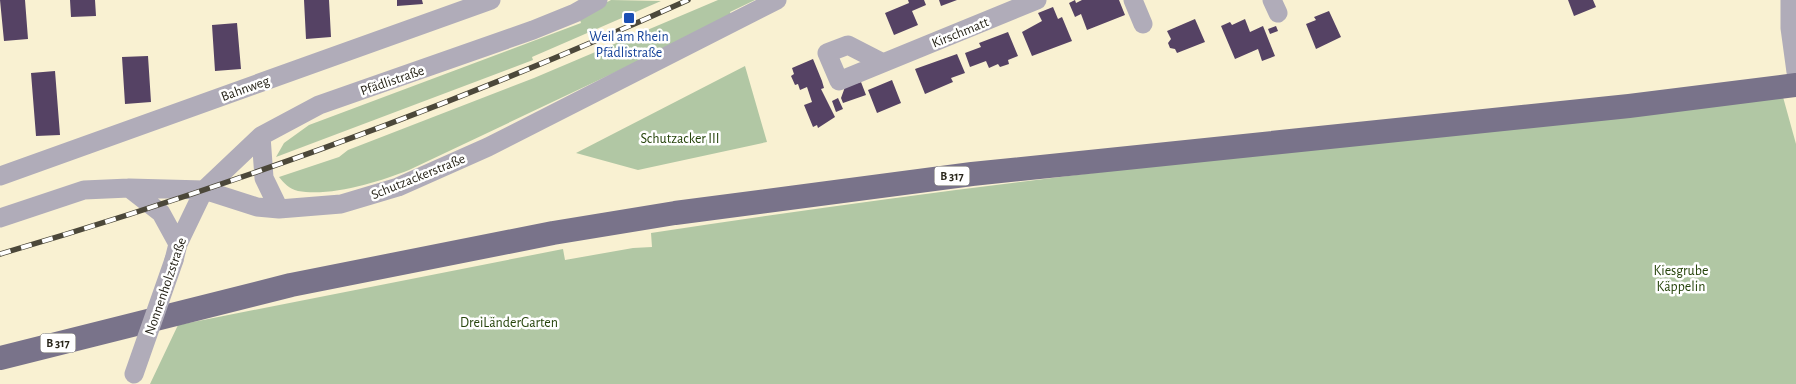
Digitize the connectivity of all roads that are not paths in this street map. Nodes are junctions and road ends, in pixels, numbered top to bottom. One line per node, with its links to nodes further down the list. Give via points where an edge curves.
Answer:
1 (491, 0): 12 (street, Bahnweg)
2 (598, 0): 11 (street, Pfädlistraße, via 533,30 319,105)
3 (778, 0): 15 (street, Schutzackerstraße, via 488,147 398,187 341,204)
4 (1037, 0): 8 (street, Kirschmatt)
5 (1133, 0): 7 (street)
6 (1789, 8): 9 (street)
7 (1143, 24)
8 (883, 63)
9 (1796, 72)
10 (1796, 85): 18 (main road, B 317, via 1629,106 972,174 684,212 552,233 291,284)
11 (261, 136): 14 (street, Pfädlistraße); 15 (street, via 264,178)
12 (0, 176)
13 (129, 188): 14 (street, Schutzackerstraße); 16 (street, Schutzackerstraße, via 84,190); 17 (street, via 161,213)
14 (204, 190): 15 (street, Schutzackerstraße, via 257,207); 17 (street, Nonnenholzstraße)
15 (279, 208)
16 (0, 218)
17 (176, 252): 19 (street, Nonnenholzstraße, bridge)
18 (0, 358)
19 (132, 379)

